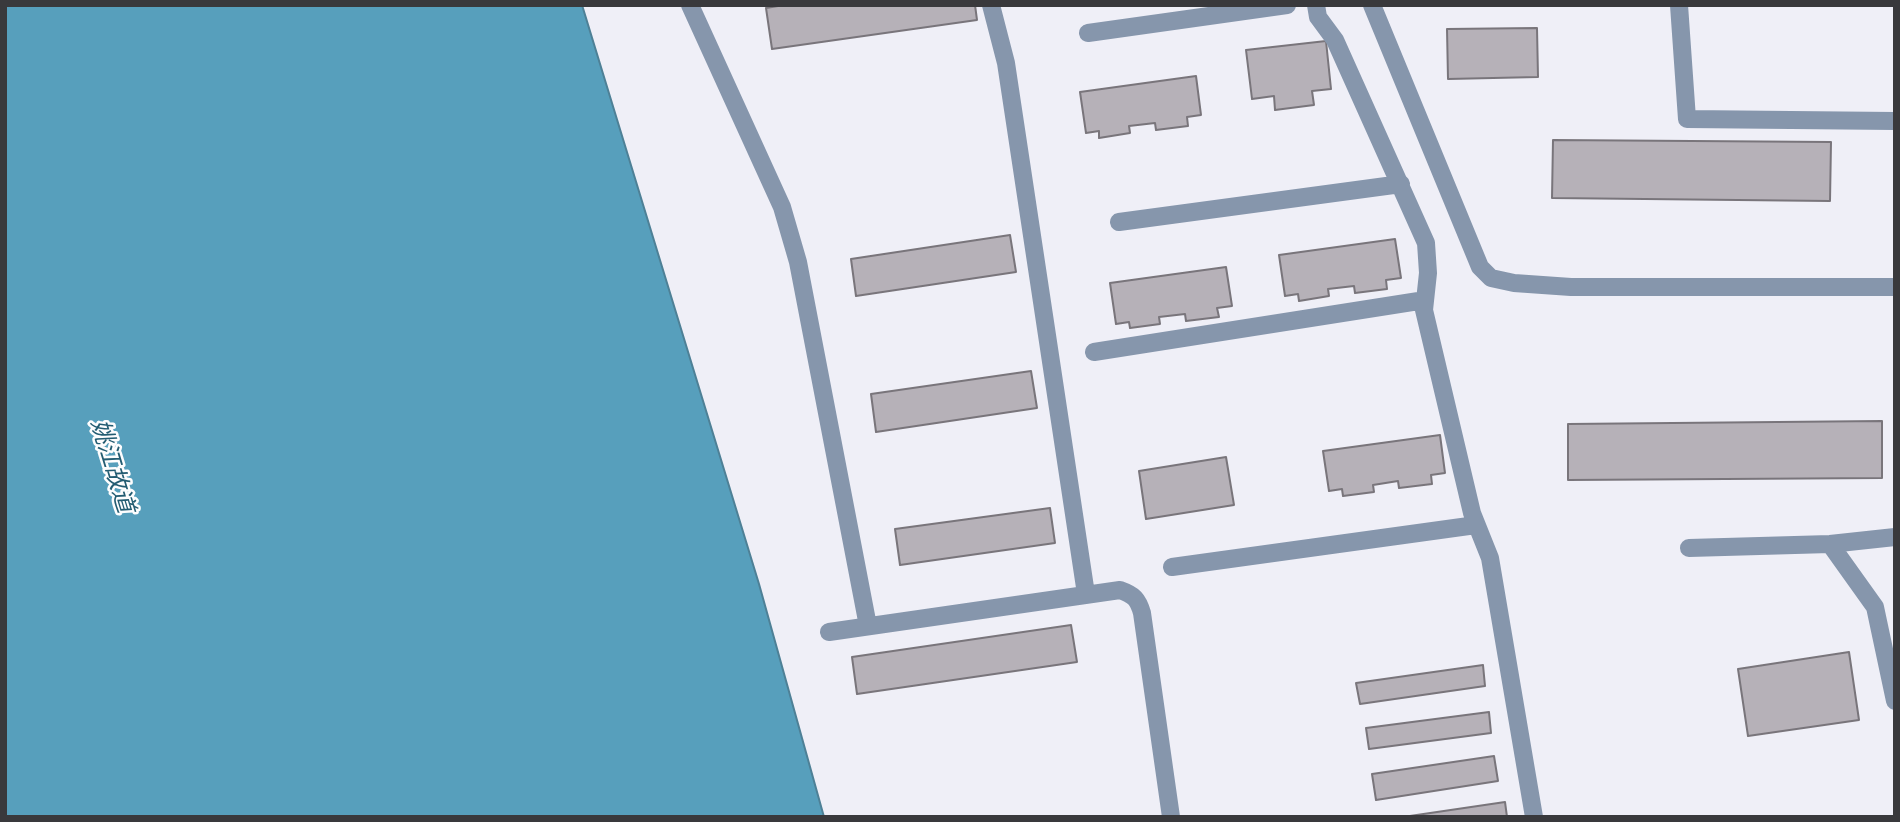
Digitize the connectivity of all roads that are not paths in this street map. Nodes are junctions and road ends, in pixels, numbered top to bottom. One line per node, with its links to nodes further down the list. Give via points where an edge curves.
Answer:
1 (690, 5): 20 (street, via 782,207 798,262)
2 (991, 5): 19 (street, via 1006,63)
3 (1287, 5): 7 (street)
4 (1316, 5): 9 (street)
5 (1372, 5): 11 (street, via 1480,267 1491,278 1572,287)
6 (1679, 5): 8 (street, via 1686,119)
7 (1088, 33)
8 (1895, 121)
9 (1401, 184): 10 (street); 12 (street, via 1426,243)
10 (1119, 222)
11 (1895, 287)
12 (1425, 300): 13 (street); 14 (street)
13 (1094, 352)
14 (1476, 525): 18 (street); 24 (street, via 1490,558)
15 (1895, 537): 16 (street)
16 (1830, 544): 17 (street); 22 (street, via 1875,607)
17 (1689, 548)
18 (1172, 567)
19 (1086, 594): 20 (street); 23 (street, via 1120,590 1138,600)
20 (868, 626): 21 (street)
21 (829, 632)
22 (1895, 701)
23 (1171, 817)
24 (1534, 817)

